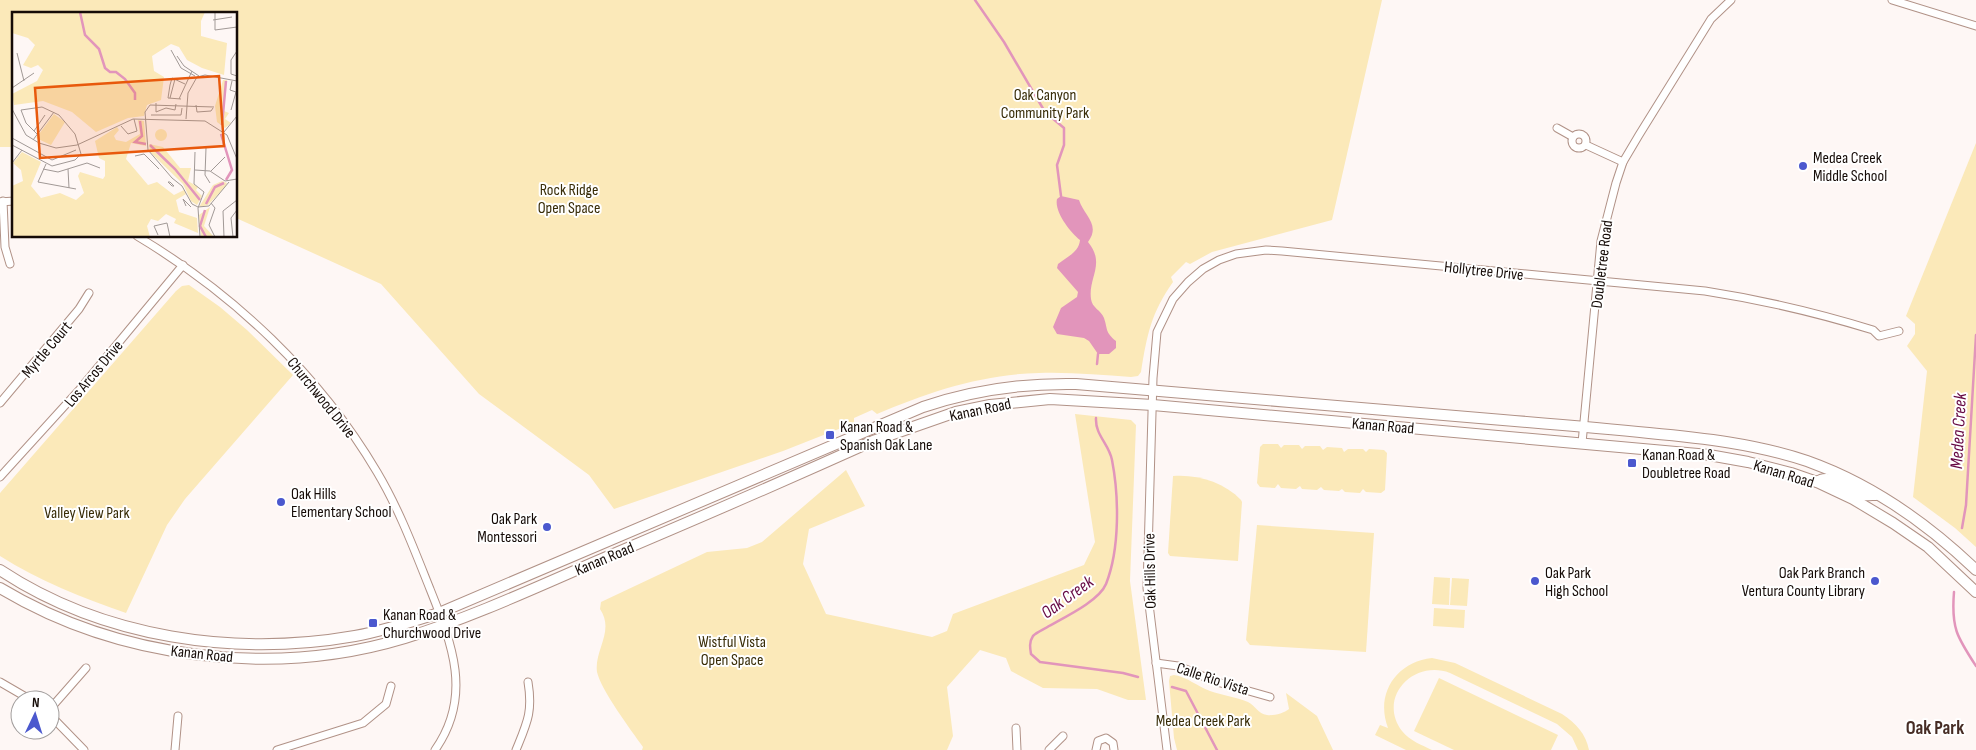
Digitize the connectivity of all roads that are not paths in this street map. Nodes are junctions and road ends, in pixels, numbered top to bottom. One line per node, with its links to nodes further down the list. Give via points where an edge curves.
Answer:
1 (1731, 0): 5 (street, Doubletree Road, via 1711,19)
2 (1892, 0): 3 (street)
3 (1976, 26)
4 (1557, 128): 5 (street, via 1573,137 1575,148 1586,144)
5 (1623, 162): 10 (street, Doubletree Road, via 1606,216)
6 (2, 202): 8 (street)
7 (139, 238): 9 (street, Churchwood Drive)
8 (10, 264)
9 (183, 265): 18 (street, Los Arcos Drive, via 80,389); 25 (street, Churchwood Drive, via 235,304 274,340 344,422 377,471 394,504)
10 (1597, 281): 12 (street, Hollytree Drive, via 1749,298 1843,321 1873,330 1879,336); 13 (street, Hollytree Drive, via 1282,251 1236,254 1203,269 1173,299 1157,332); 16 (street, Doubletree Road)
11 (89, 293): 14 (street, Myrtle Court)
12 (1899, 331)
13 (1153, 391): 15 (street, Oak Hills Drive); 16 (main road, Kanan Road); 25 (main road, Kanan Road, via 1046,384 988,390 942,400)
14 (0, 403)
15 (1153, 405): 17 (main road, Kanan Road); 26 (main road, Kanan Road, via 1035,399 956,412 873,441); 27 (street, Oak Hills Drive, via 1146,582)
16 (1584, 427): 17 (street, Doubletree Road); 20 (main road, Kanan Road, via 1743,444 1828,469)
17 (1582, 443): 19 (main road, Kanan Road, via 1729,458 1768,466)
18 (0, 477)
19 (1816, 482): 20 (main road, via 1828,478 1862,495); 24 (main road, Kanan Road, via 1871,509 1907,532)
20 (1879, 496): 22 (main road, Kanan Road, via 1922,523)
21 (0, 570): 25 (main road, Kanan Road, via 43,594 95,616 154,633 221,643 253,644 355,636)
22 (1976, 570)
23 (0, 588): 26 (main road, Kanan Road, via 44,611 90,629 149,646 218,657 285,658 352,651)
24 (1976, 592)
25 (439, 613): 26 (street, Churchwood Drive)
26 (443, 625): 42 (street, Churchwood Drive, via 453,654 457,685 450,724)
27 (1156, 663): 33 (street, Calle Rio Vista, via 1178,666 1217,682); 48 (street, Oak Hills Drive)
28 (86, 668): 34 (street)
29 (0, 682): 32 (street)
30 (528, 682): 43 (street, via 530,709)
31 (391, 686): 41 (street, via 386,704 363,724)
32 (14, 690)
33 (1270, 696)
34 (60, 698)
35 (178, 716): 40 (street)
36 (60, 725): 39 (street)
37 (1016, 728): 44 (street)
38 (1063, 736): 45 (street)
39 (84, 750)
40 (175, 750)
41 (277, 750)
42 (435, 750)
43 (516, 750)
44 (1017, 750)
45 (1049, 750)
46 (1096, 750): 47 (street, via 1098,741 1106,738 1114,743)
47 (1114, 750)
48 (1166, 750)

